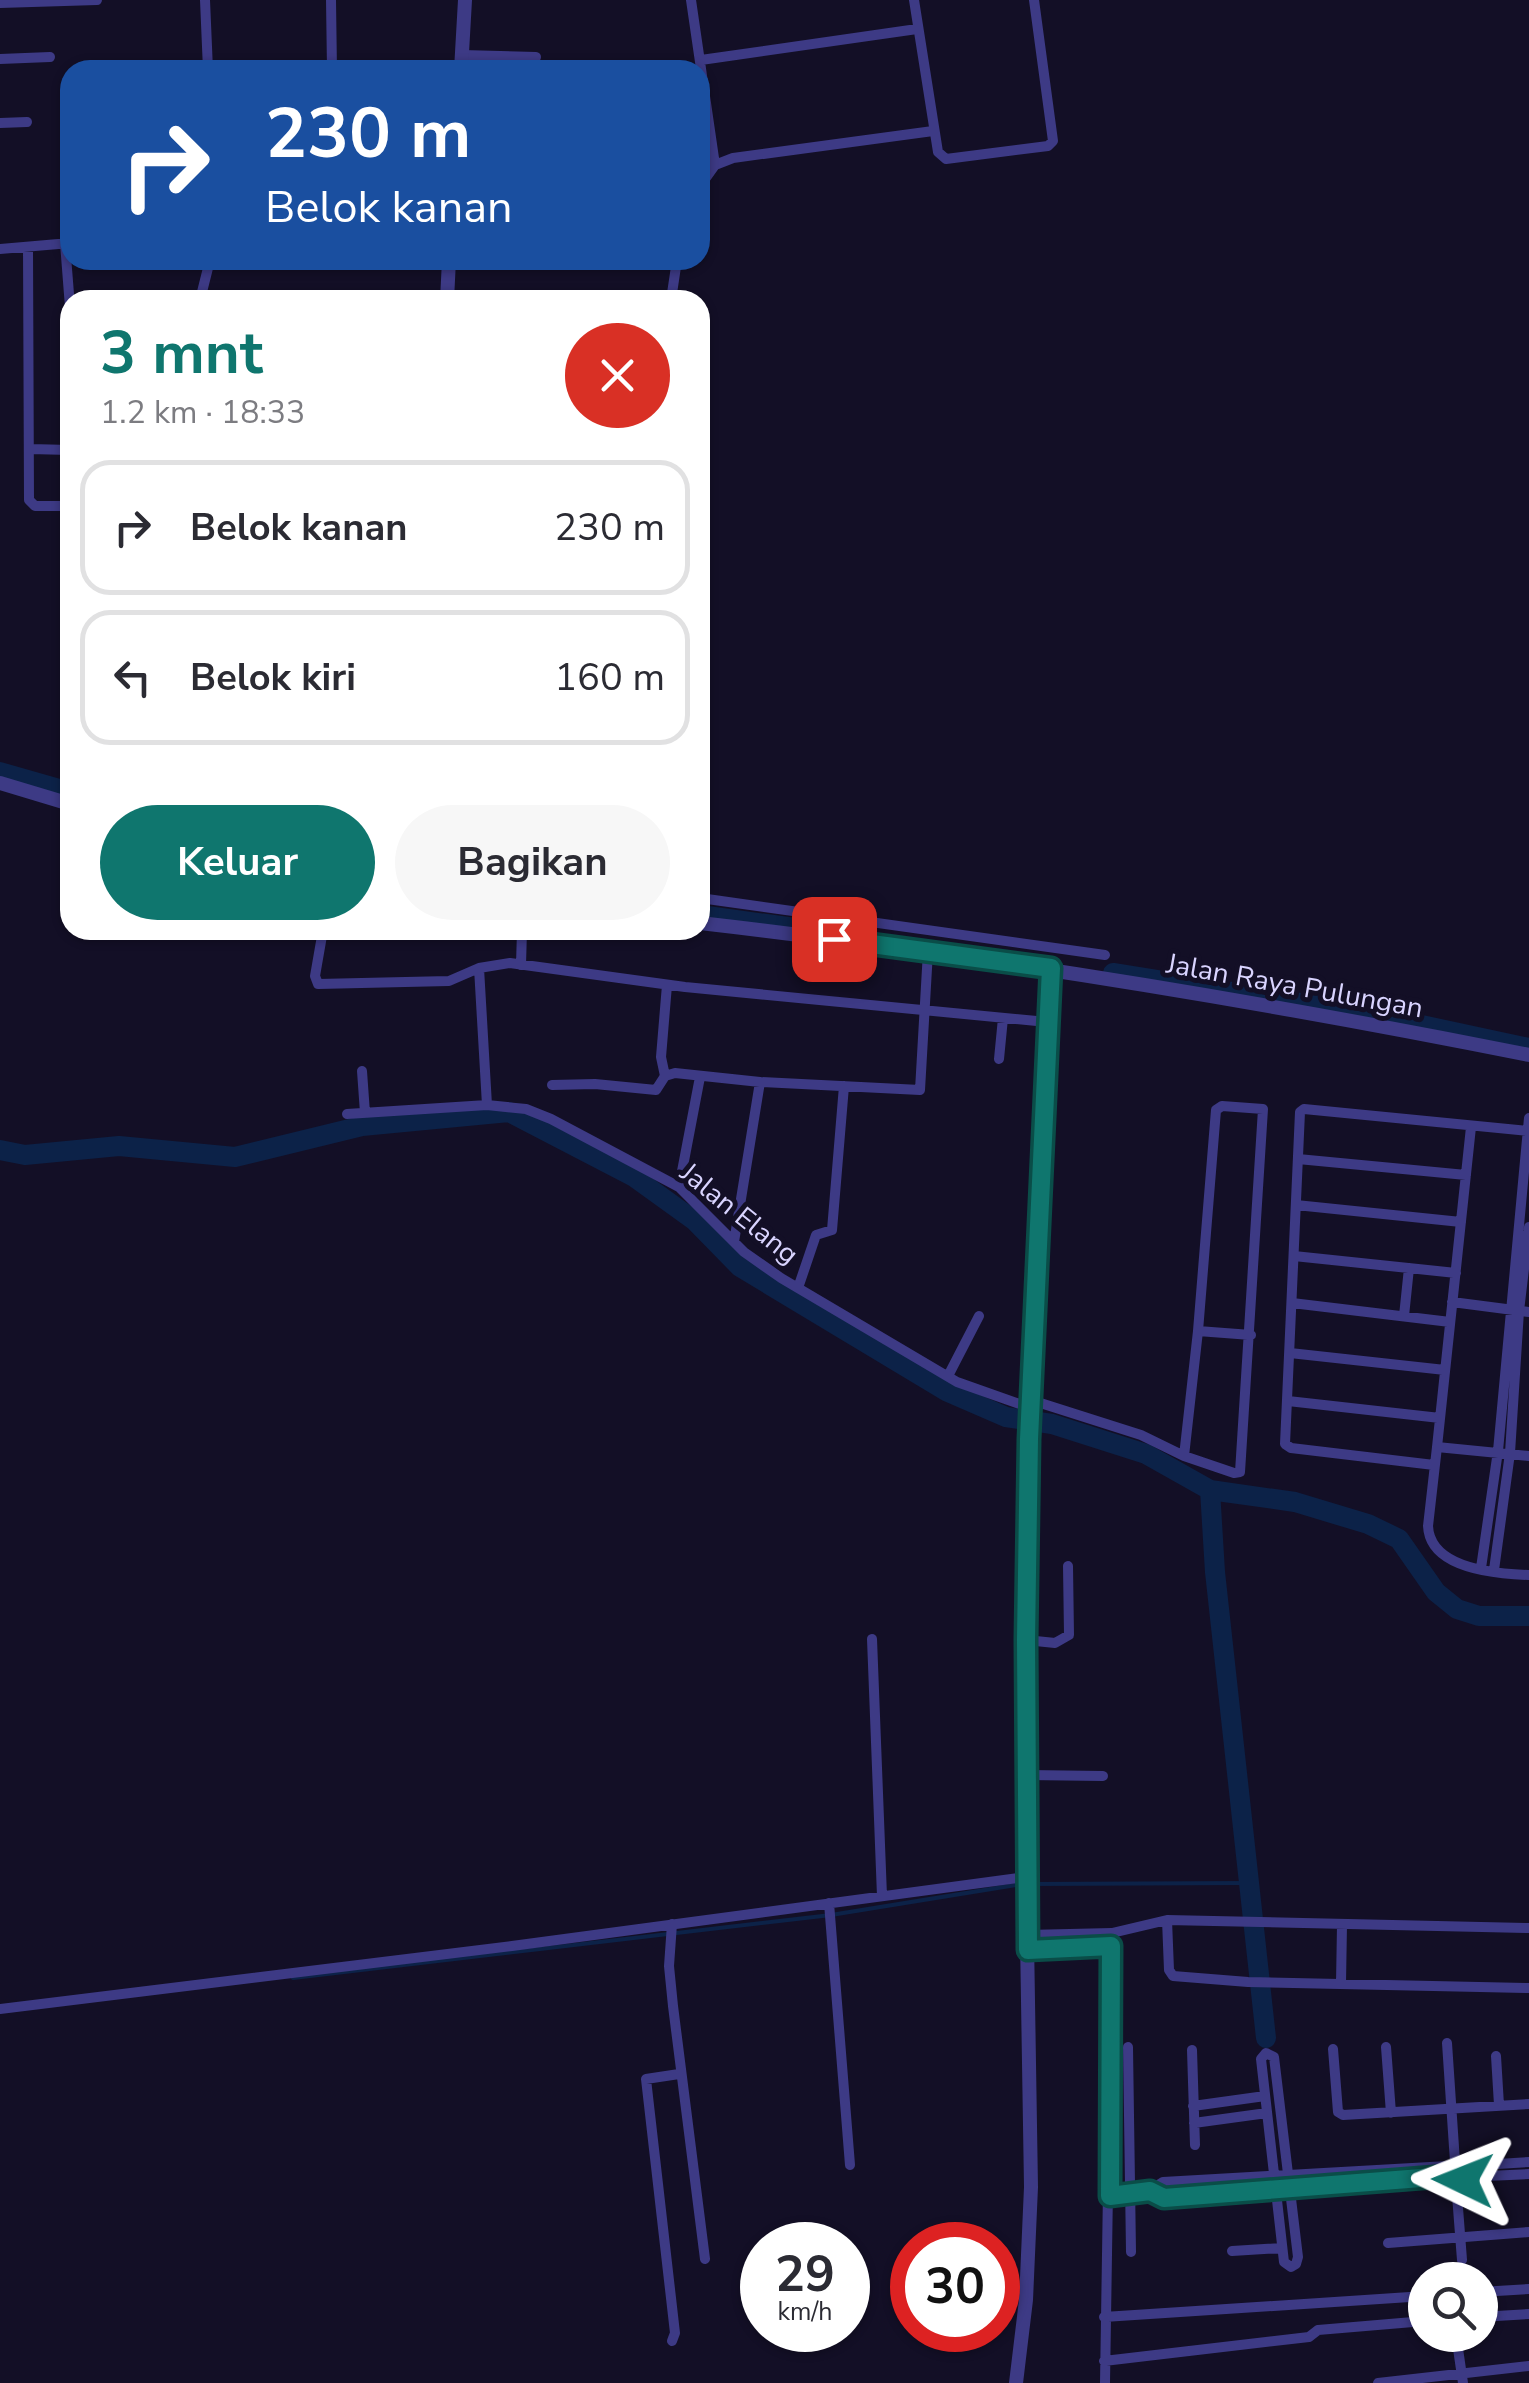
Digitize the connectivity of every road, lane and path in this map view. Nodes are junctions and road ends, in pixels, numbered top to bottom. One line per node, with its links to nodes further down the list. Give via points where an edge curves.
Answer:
1 (97, 0): 8 (street)
2 (205, 0): 13 (street)
3 (330, 0): 14 (street)
4 (465, 0): 15 (street)
5 (691, 0): 17 (street)
6 (914, 0): 9 (street)
7 (1034, 0): 21 (street, via 1053,141 946,160)
8 (0, 3)
9 (917, 28): 17 (street); 21 (street)
10 (50, 56): 12 (street)
11 (536, 57): 16 (street)
12 (0, 59)
13 (208, 60)
14 (332, 60)
15 (462, 60)
16 (492, 60)
17 (701, 60)
18 (27, 122): 19 (street)
19 (0, 123)
20 (710, 128): 22 (street)
21 (933, 131): 22 (street)
22 (715, 165): 23 (street)
23 (710, 172)
24 (60, 244): 25 (street)
25 (28, 248): 26 (street); 27 (street)
26 (0, 249)
27 (30, 449): 28 (street); 29 (street, via 30,503)
28 (60, 450)
29 (60, 505)
30 (0, 783): 31 (street)
31 (60, 801)
32 (710, 899): 37 (street)
33 (710, 924): 36 (street, Jalan Raya Pulungan)
34 (321, 940): 39 (street, via 318,984 449,981)
35 (522, 940): 38 (street)
36 (928, 951): 40 (street, Jalan Raya Pulungan); 42 (street)
37 (1105, 955)
38 (521, 964): 39 (street); 41 (street)
39 (479, 968): 53 (street)
40 (1051, 968): 44 (street); 45 (street, Jalan Raya Pulungan)
41 (667, 985): 42 (street); 48 (street)
42 (925, 1010): 43 (street); 52 (street, via 922,1088)
43 (1003, 1018): 44 (street); 46 (street)
44 (1046, 1022): 82 (street)
45 (1529, 1055)
46 (999, 1059)
47 (362, 1071): 54 (street)
48 (665, 1076): 49 (street); 51 (street, via 656,1090)
49 (700, 1077): 50 (street); 60 (street)
50 (760, 1082): 52 (street); 64 (street)
51 (552, 1086)
52 (844, 1086): 68 (street, via 832,1230 816,1236)
53 (487, 1105): 54 (street, Jalan Elang); 60 (street, Jalan Elang, via 552,1120)
54 (365, 1113): 55 (street, Jalan Elang)
55 (346, 1114)
56 (1528, 1126): 57 (street); 63 (street)
57 (1471, 1127): 58 (street, via 1304,1109); 59 (street)
58 (1298, 1159): 59 (street); 61 (street)
59 (1466, 1175): 62 (street)
60 (679, 1187): 64 (street, Jalan Elang)
61 (1296, 1205): 62 (street); 65 (street)
62 (1461, 1222): 67 (street)
63 (1526, 1223): 71 (street)
64 (734, 1242): 68 (street, Jalan Elang)
65 (1294, 1256): 66 (street); 70 (street)
66 (1410, 1268): 67 (street); 73 (street)
67 (1456, 1273): 69 (street)
68 (798, 1288): 80 (street, Jalan Elang)
69 (1452, 1302): 71 (street); 74 (street)
70 (1292, 1303): 73 (street); 77 (street)
71 (1519, 1310): 78 (street); 85 (street)
72 (979, 1316): 80 (street)
73 (1404, 1316): 74 (street)
74 (1450, 1322): 79 (street)
75 (1198, 1330): 76 (street); 76 (street, via 1216,1110 1263,1109); 86 (street)
76 (1251, 1335): 86 (street, Jalan Elang, via 1242,1470)
77 (1290, 1354): 79 (street); 81 (street)
78 (1523, 1361): 85 (street)
79 (1445, 1370): 83 (street)
80 (948, 1376): 82 (street, Jalan Elang)
81 (1288, 1401): 83 (street); 88 (street, via 1287,1447)
82 (1031, 1406): 86 (street, Jalan Elang, via 1141,1434); 94 (street)
83 (1440, 1418): 84 (street)
84 (1437, 1447): 85 (street); 88 (street)
85 (1504, 1452): 87 (street); 90 (street); 91 (street)
86 (1184, 1456)
87 (1529, 1456)
88 (1434, 1465): 90 (street, via 1429,1535 1456,1564)
89 (1068, 1566): 94 (street, via 1069,1634 1056,1642)
90 (1480, 1568): 91 (street)
91 (1494, 1570): 92 (street)
92 (1529, 1575)
93 (872, 1640): 98 (street)
94 (1026, 1640): 95 (street)
95 (1027, 1775): 96 (street); 97 (street)
96 (1103, 1776)
97 (1026, 1885): 98 (street); 105 (street)
98 (882, 1896): 99 (street)
99 (830, 1909): 103 (street); 127 (street)
100 (1167, 1920): 101 (street); 104 (street); 107 (street, via 1173,1976)
101 (1342, 1926): 102 (street); 107 (street)
102 (1529, 1928)
103 (671, 1930): 109 (street); 116 (street)
104 (1112, 1932): 105 (street); 106 (street)
105 (1028, 1942): 106 (street); 156 (street, via 1030,2212)
106 (1111, 1946): 135 (street)
107 (1341, 1983): 108 (street)
108 (1529, 1988)
109 (0, 2008)
110 (1447, 2043): 121 (street)
111 (1128, 2047): 134 (street)
112 (1386, 2047): 123 (street)
113 (1333, 2049): 123 (street, via 1340,2114)
114 (1192, 2050): 120 (street)
115 (1496, 2056): 119 (street)
116 (680, 2074): 142 (street); 151 (street, via 646,2080)
117 (1265, 2096): 120 (street); 122 (street); 131 (street, via 1260,2058 1268,2052 1274,2057)
118 (1529, 2104): 119 (street)
119 (1499, 2105): 121 (street)
120 (1193, 2106): 124 (street)
121 (1452, 2106): 123 (street); 128 (street)
122 (1267, 2113): 124 (street); 130 (street)
123 (1391, 2113)
124 (1194, 2123): 125 (street)
125 (1195, 2145)
126 (1529, 2162): 128 (street)
127 (850, 2165)
128 (1456, 2171): 129 (street); 131 (street); 137 (street)
129 (1529, 2174)
130 (1275, 2175): 131 (street); 132 (street); 133 (street, via 1163,2182)
131 (1289, 2180): 132 (street); 139 (street, via 1296,2264 1285,2264)
132 (1276, 2188): 133 (street, via 1164,2198); 139 (street)
133 (1150, 2191): 134 (street)
134 (1130, 2193): 135 (street); 141 (street)
135 (1110, 2196): 148 (street)
136 (1529, 2232): 137 (street)
137 (1460, 2237): 138 (street); 143 (street)
138 (1388, 2243)
139 (1282, 2248): 140 (street)
140 (1232, 2250)
141 (1131, 2252)
142 (705, 2258)
143 (1462, 2260)
144 (1529, 2289): 145 (street)
145 (1498, 2291)
146 (1408, 2297): 148 (street)
147 (1529, 2314): 149 (street)
148 (1104, 2317): 153 (street)
149 (1498, 2317)
150 (1408, 2322): 153 (street)
151 (672, 2340)
152 (1459, 2352): 155 (street)
153 (1104, 2361): 157 (street)
154 (1529, 2366): 155 (street)
155 (1463, 2379): 158 (street)
156 (1016, 2383)
157 (1105, 2383)
158 (1378, 2383)

